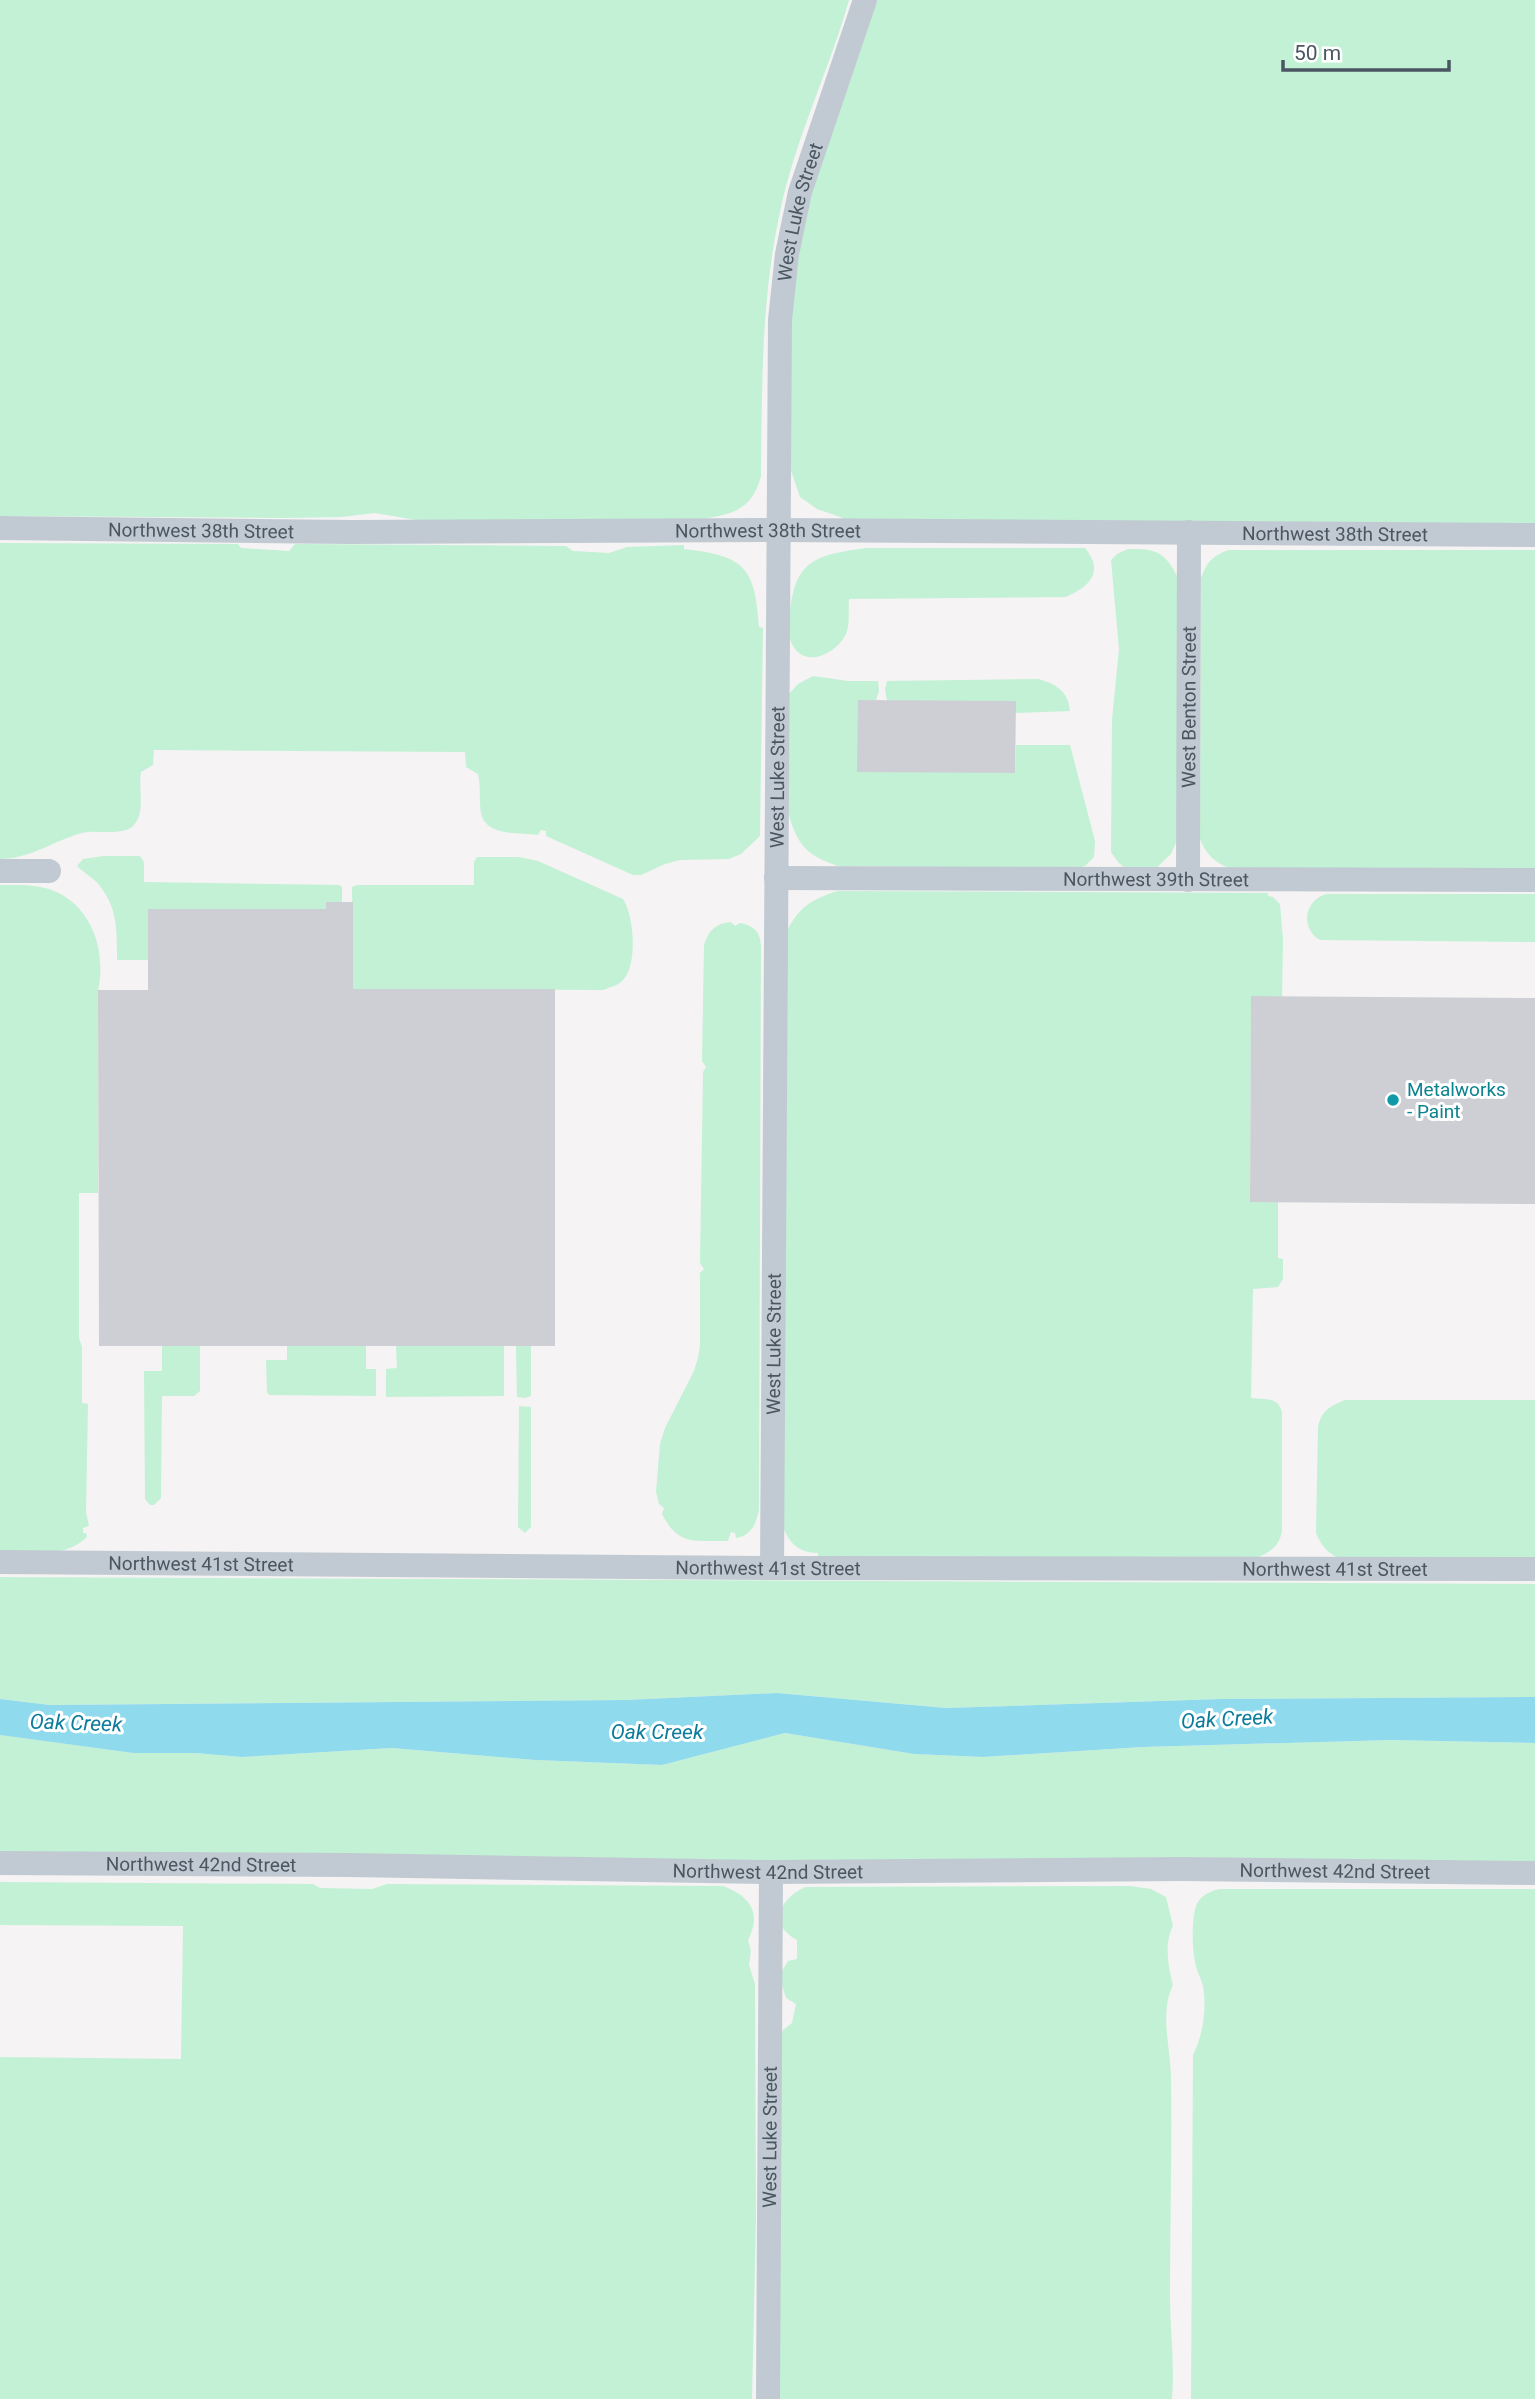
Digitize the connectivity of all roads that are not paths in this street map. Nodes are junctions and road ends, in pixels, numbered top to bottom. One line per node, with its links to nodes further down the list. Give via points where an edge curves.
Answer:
1 (865, 0): 3 (street, West Luke Street, via 807,168 787,254 779,355)
2 (0, 528): 3 (street, Northwest 38th Street)
3 (778, 530): 4 (street, Northwest 38th Street); 8 (street, West Luke Street)
4 (1189, 532): 5 (street, Northwest 38th Street); 9 (street, West Benton Street)
5 (1535, 535)
6 (0, 871): 7 (street)
7 (49, 871)
8 (776, 878): 9 (street, Northwest 39th Street); 12 (street, West Luke Street)
9 (1188, 880): 10 (street, Northwest 39th Street)
10 (1535, 880)
11 (0, 1562): 12 (street, Northwest 41st Street)
12 (772, 1568): 13 (street, Northwest 41st Street)
13 (1535, 1569)
14 (0, 1863): 15 (street, Northwest 42nd Street)
15 (771, 1872): 16 (street, Northwest 42nd Street, via 1195,1869); 17 (street, West Luke Street)
16 (1535, 1873)
17 (768, 2399)

